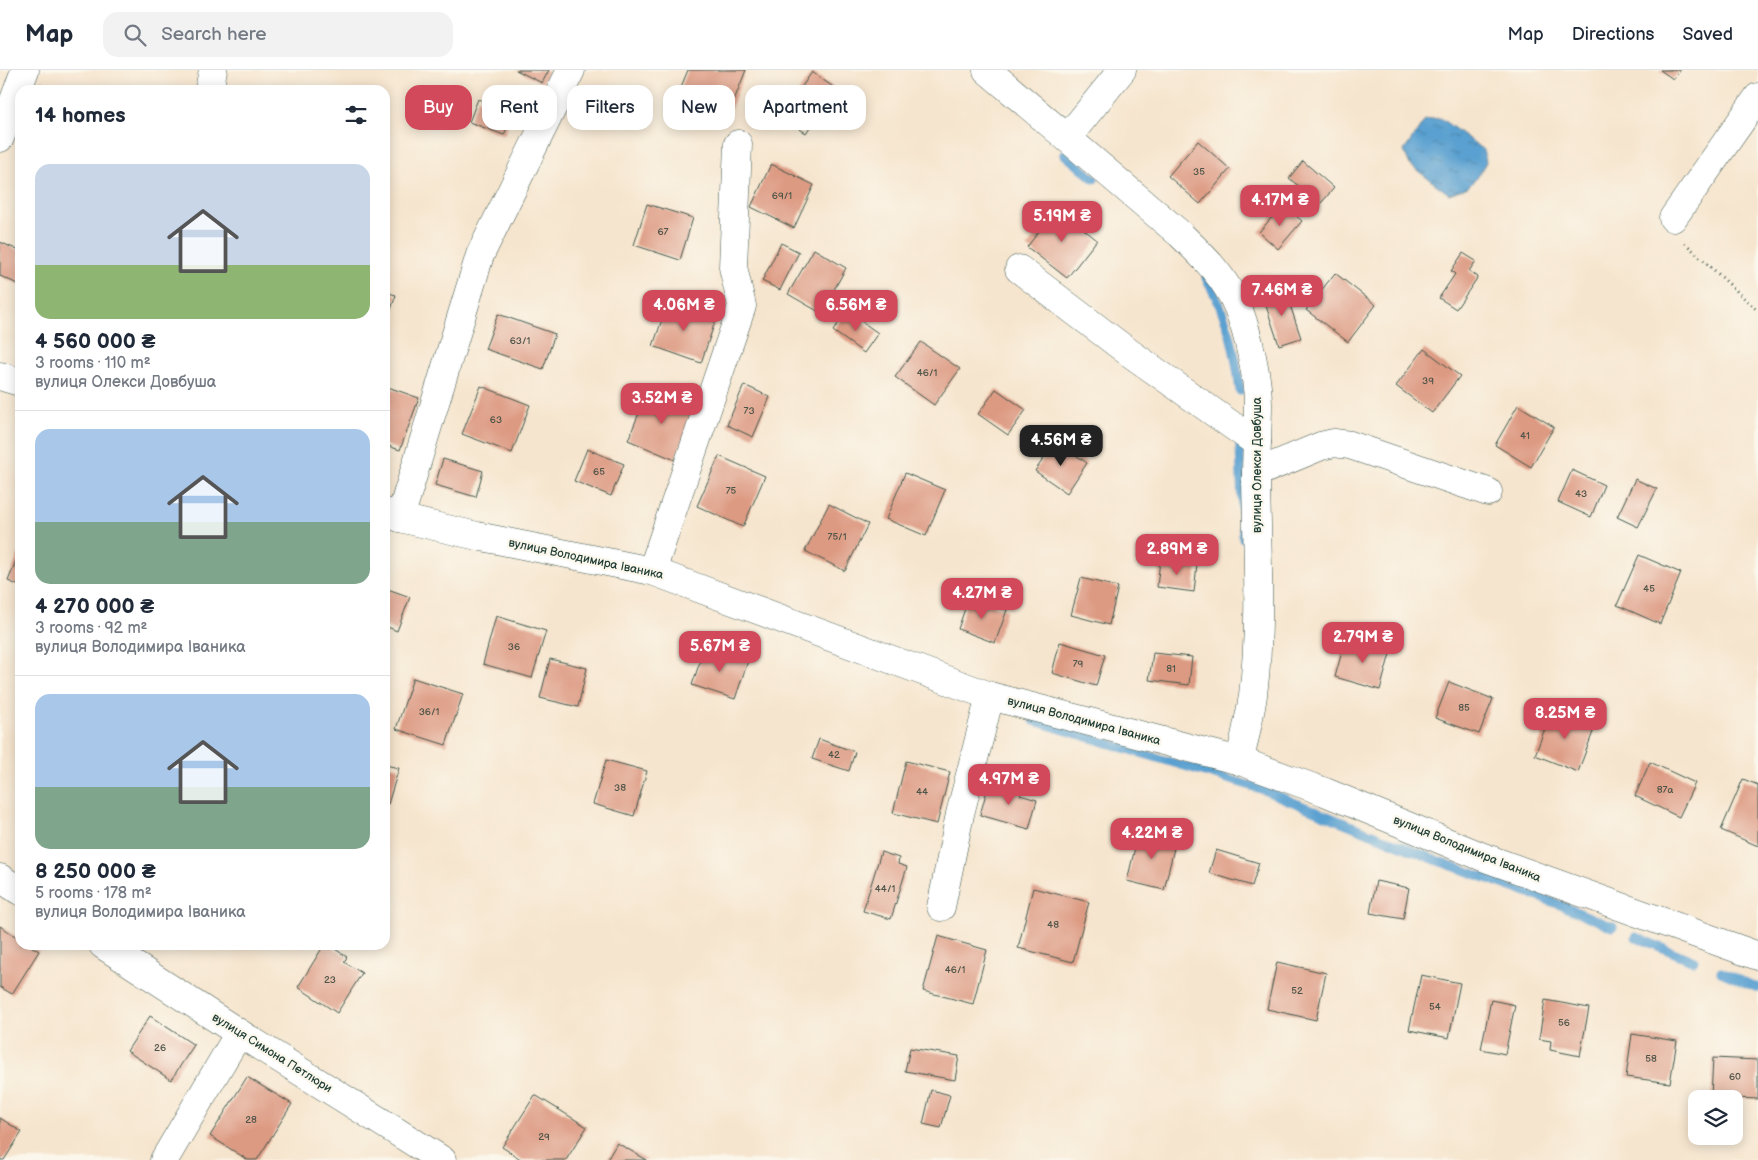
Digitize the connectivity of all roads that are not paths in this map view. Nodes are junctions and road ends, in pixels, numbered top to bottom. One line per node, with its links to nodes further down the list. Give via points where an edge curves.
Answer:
1 (25, 70): 6 (street)
2 (213, 70): 7 (street)
3 (571, 70): 20 (street, вулиця Володимира Іваника, via 480,255)
4 (987, 70): 11 (street, вулиця Олекси Довбуша)
5 (1122, 70): 11 (street)
6 (19, 85)
7 (210, 85)
8 (15, 97): 10 (street)
9 (1758, 97): 13 (street)
10 (0, 138)
11 (1067, 138): 17 (street, вулиця Олекси Довбуша, via 1180,234 1205,257 1221,278 1238,308 1254,363 1258,402)
12 (738, 144): 21 (street, via 733,267 742,306)
13 (1673, 218)
14 (1019, 269): 17 (street)
15 (0, 376): 16 (street)
16 (15, 380)
17 (1256, 443): 18 (street, вулиця Олекси Довбуша)
18 (1256, 473): 19 (street, via 1334,443 1350,445); 23 (street, вулиця Олекси Довбуша, via 1256,654 1253,695)
19 (1488, 492)
20 (393, 515): 21 (street, вулиця Володимира Іваника, via 478,536)
21 (652, 571): 22 (street, вулиця Володимира Іваника)
22 (990, 696): 23 (street, вулиця Володимира Іваника); 26 (street, via 960,814)
23 (1240, 761): 28 (street, вулиця Володимира Іваника, via 1325,792 1483,858)
24 (0, 878): 25 (street)
25 (15, 888)
26 (941, 907)
27 (111, 950): 29 (street, вулиця Симона Петлюри)
28 (1758, 956)
29 (239, 1033): 30 (street); 31 (street, вулиця Симона Петлюри)
30 (164, 1160)
31 (442, 1160)

